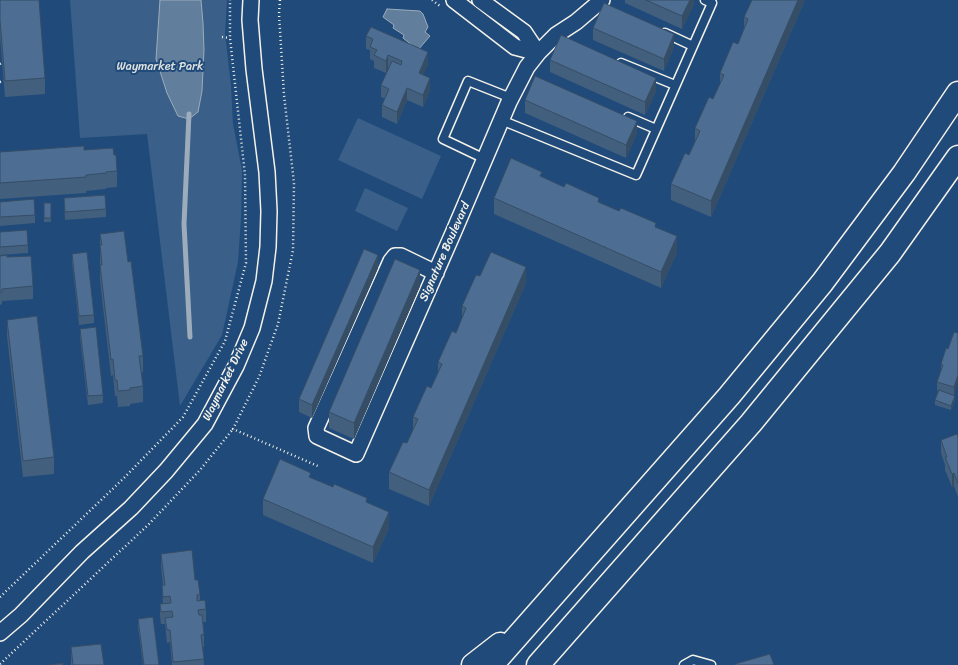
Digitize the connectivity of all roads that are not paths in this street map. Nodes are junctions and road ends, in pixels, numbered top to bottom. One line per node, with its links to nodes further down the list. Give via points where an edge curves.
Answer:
1 (250, 0): 20 (street, Waymarket Drive, via 254,69 267,172 269,210 264,281 252,328 236,366 205,424 131,508)
2 (454, 0): 8 (street, via 515,47)
3 (480, 0): 8 (street, via 524,32)
4 (705, 0): 7 (lane, via 712,3)
5 (602, 4): 8 (street, Signature Boulevard)
6 (657, 30): 7 (lane)
7 (693, 46): 10 (lane)
8 (538, 53): 12 (street, Signature Boulevard, via 527,76)
9 (612, 59): 10 (lane)
10 (675, 86): 15 (lane)
11 (958, 93): 19 (highway, via 904,173 822,283 729,396)
12 (511, 98): 14 (street, Signature Boulevard); 17 (lane, via 468,81 443,139)
13 (619, 114): 15 (lane)
14 (501, 120): 15 (lane, via 636,175); 17 (street, Signature Boulevard)
15 (656, 129)
16 (958, 157): 23 (highway, via 890,253 756,417)
17 (485, 159): 18 (street, Signature Boulevard)
18 (436, 273): 18 (street, Signature Boulevard, via 356,454 317,436 316,428 390,261 395,256 401,256)
19 (533, 619): 21 (highway); 22 (highway)
20 (0, 633)
21 (473, 665)
22 (492, 665)
23 (538, 665)
24 (684, 665): 25 (lane, via 693,660)
25 (711, 665)

